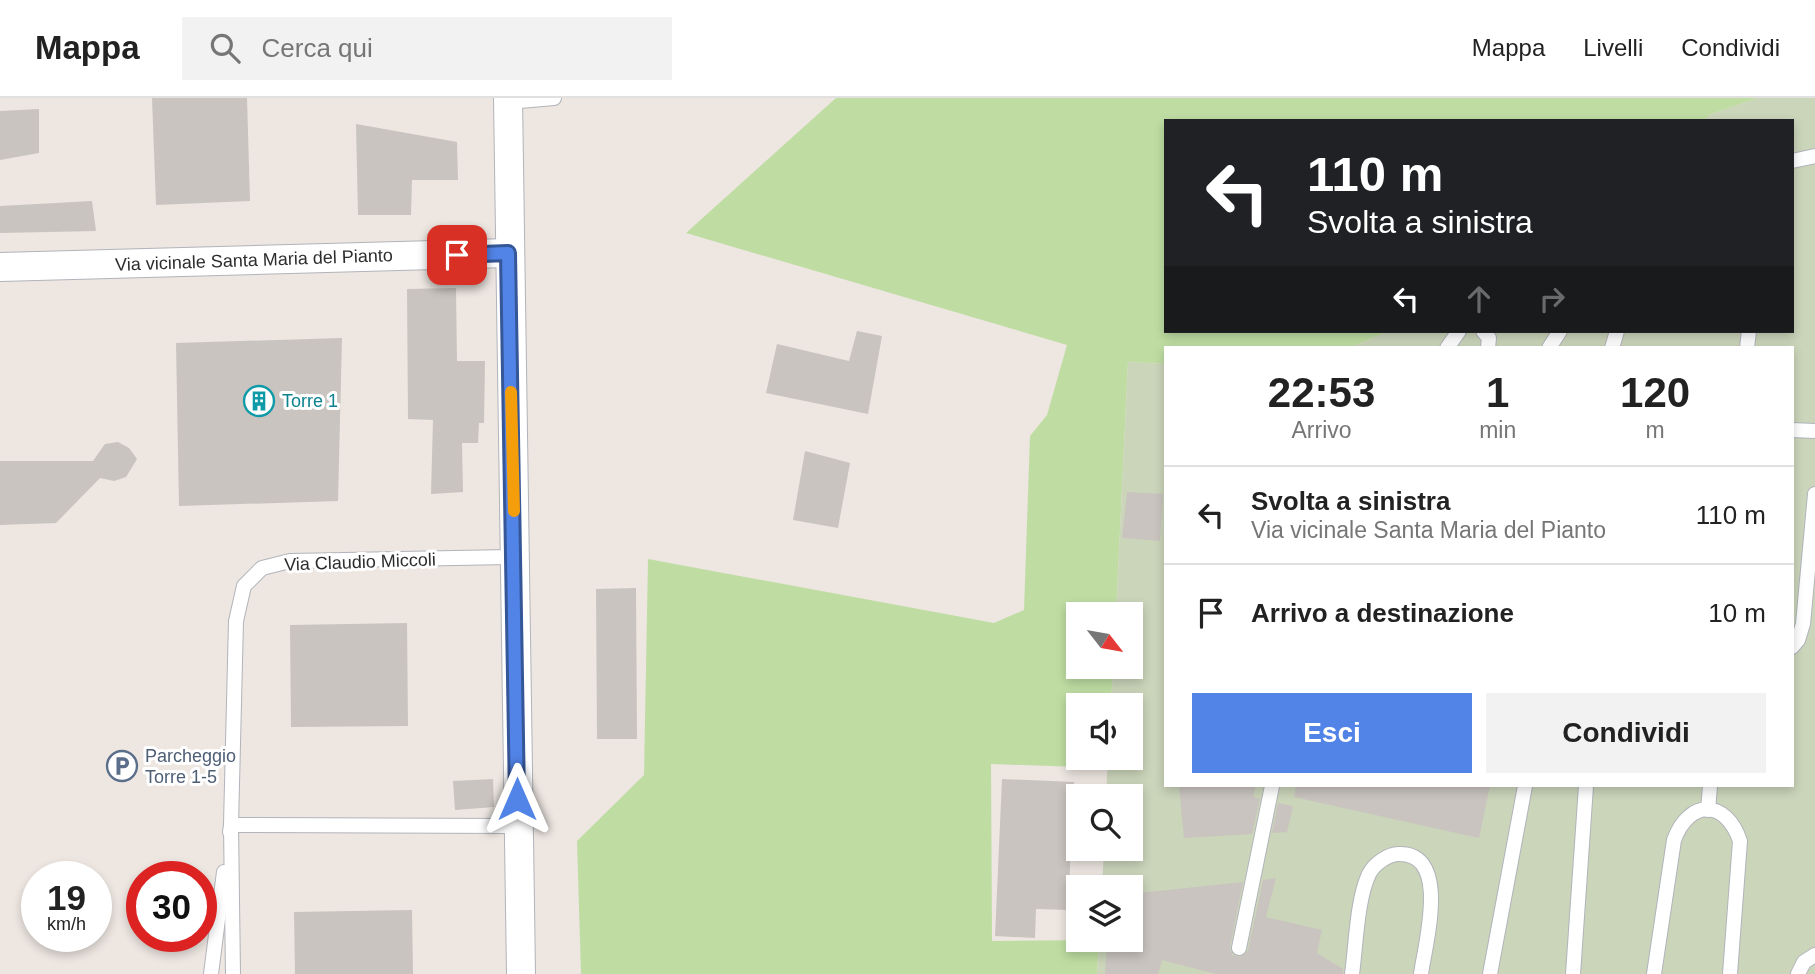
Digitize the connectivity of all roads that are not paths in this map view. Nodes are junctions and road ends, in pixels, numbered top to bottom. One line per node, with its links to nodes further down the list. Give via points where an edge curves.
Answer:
1 (554, 98): 2 (lane)
2 (508, 100): 5 (street)
3 (1815, 156): 4 (lane)
4 (1794, 161)
5 (508, 253): 6 (street, Via vicinale Santa Maria del Pianto); 10 (street)
6 (0, 267)
7 (1794, 430): 8 (lane)
8 (1815, 431)
9 (1815, 494): 11 (lane, via 1803,624)
10 (515, 557): 17 (lane, Via Claudio Miccoli, via 290,561 262,568 244,586 236,621); 18 (street)
11 (1794, 645)
12 (1272, 787): 19 (lane)
13 (1525, 787): 26 (lane)
14 (1586, 787): 27 (lane)
15 (1710, 787): 16 (lane)
16 (1707, 810): 28 (lane, via 1690,813 1674,840); 29 (lane, via 1734,823 1740,841)
17 (231, 825): 18 (lane); 21 (lane, Via Claudio Miccoli); 22 (lane, Via Claudio Miccoli)
18 (517, 826): 23 (street)
19 (1238, 948)
20 (1815, 956): 30 (lane, via 1804,962)
21 (211, 974)
22 (233, 974)
23 (521, 974)
24 (1352, 974): 25 (lane, via 1368,875 1383,859 1399,854 1428,869 1433,887)
25 (1421, 974)
26 (1490, 974)
27 (1573, 974)
28 (1654, 974)
29 (1730, 974)
30 (1798, 974)

